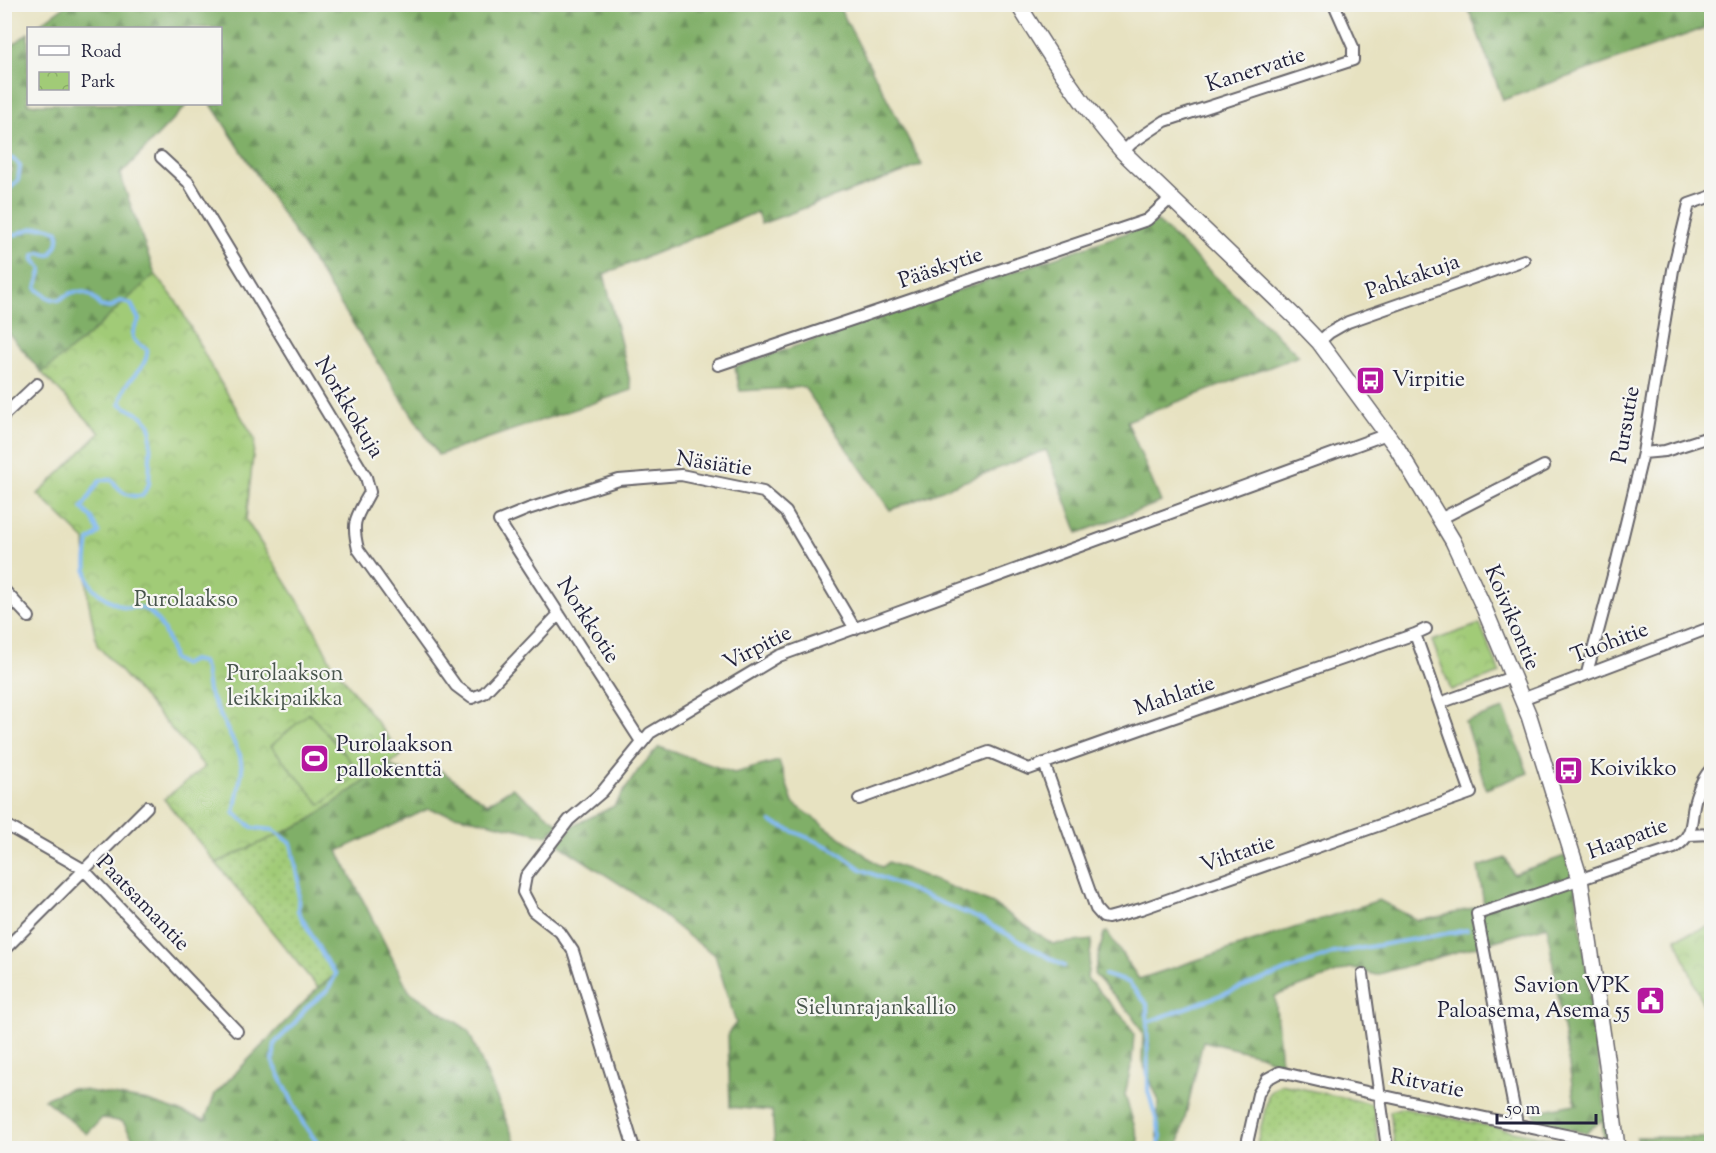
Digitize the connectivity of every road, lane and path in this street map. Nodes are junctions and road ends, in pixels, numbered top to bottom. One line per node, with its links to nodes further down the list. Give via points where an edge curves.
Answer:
1 (1018, 4): 3 (main road, Koivikontie, via 1060,71)
2 (1334, 4): 3 (street, Kanervatie, via 1353,47 1353,60 1165,121)
3 (1123, 152): 6 (main road, Koivikontie)
4 (162, 157): 19 (street, Norkkokuja, via 188,182 366,477 370,492 353,529 358,549 456,686 472,698 484,693)
5 (1712, 196): 14 (street, Pursutie, via 1689,204 1673,270)
6 (1170, 199): 8 (main road, Koivikontie); 9 (street, Pääskytie, via 1147,220)
7 (1524, 260): 8 (street, Pahkakuja, via 1348,322)
8 (1319, 342): 12 (main road, Koivikontie)
9 (718, 365)
10 (37, 384): 11 (street)
11 (4, 415)
12 (1387, 434): 16 (main road, Koivikontie); 22 (street, Virpitie)
13 (1712, 436): 14 (street, via 1665,451)
14 (1642, 453): 25 (street, Pursutie)
15 (1544, 466): 16 (street)
16 (1440, 519): 26 (main road, Koivikontie, via 1484,608)
17 (499, 521): 19 (street, Norkkotie); 22 (street, Näsiätie, via 619,480 681,475 763,492 786,512)
18 (4, 590): 20 (street)
19 (559, 614): 29 (street, Norkkotie)
20 (29, 617)
21 (1712, 627): 25 (street, Tuohitie)
22 (855, 629): 29 (street, Virpitie, via 778,656)
23 (1426, 630): 24 (street, Mahlatie)
24 (1415, 634): 28 (street); 30 (street, Mahlatie)
25 (1587, 673): 27 (street, Tuohitie)
26 (1512, 677): 27 (main road, Koivikontie); 28 (street)
27 (1522, 699): 38 (main road, Koivikontie)
28 (1440, 703): 30 (street, Vihtatie, via 1471,793 1114,918 1103,917 1096,909)
29 (642, 742): 45 (street, Virpitie, via 602,792 568,820 526,876 523,892 533,910 560,932 573,951)
30 (1044, 763): 32 (street, Mahlatie, via 1029,768 989,752)
31 (1712, 768): 36 (street, Haapatie, via 1695,799)
32 (859, 799)
33 (147, 807): 37 (street)
34 (4, 824): 37 (street, Paatsamantie)
35 (1712, 834): 36 (street)
36 (1688, 835): 38 (street, Haapatie, via 1674,848)
37 (83, 869): 39 (street); 41 (street, Paatsamantie)
38 (1580, 879): 43 (street, Haapatie, via 1477,914); 44 (main road, Koivikontie)
39 (4, 950)
40 (1363, 974): 42 (street)
41 (237, 1031)
42 (1380, 1096): 43 (street, Ritvatie); 46 (street, Ritvatie, via 1280,1072 1267,1078 1257,1096); 47 (street)
43 (1516, 1124): 44 (street, Ritvatie)
44 (1617, 1147)
45 (634, 1149)
46 (1246, 1149)
47 (1387, 1149)

